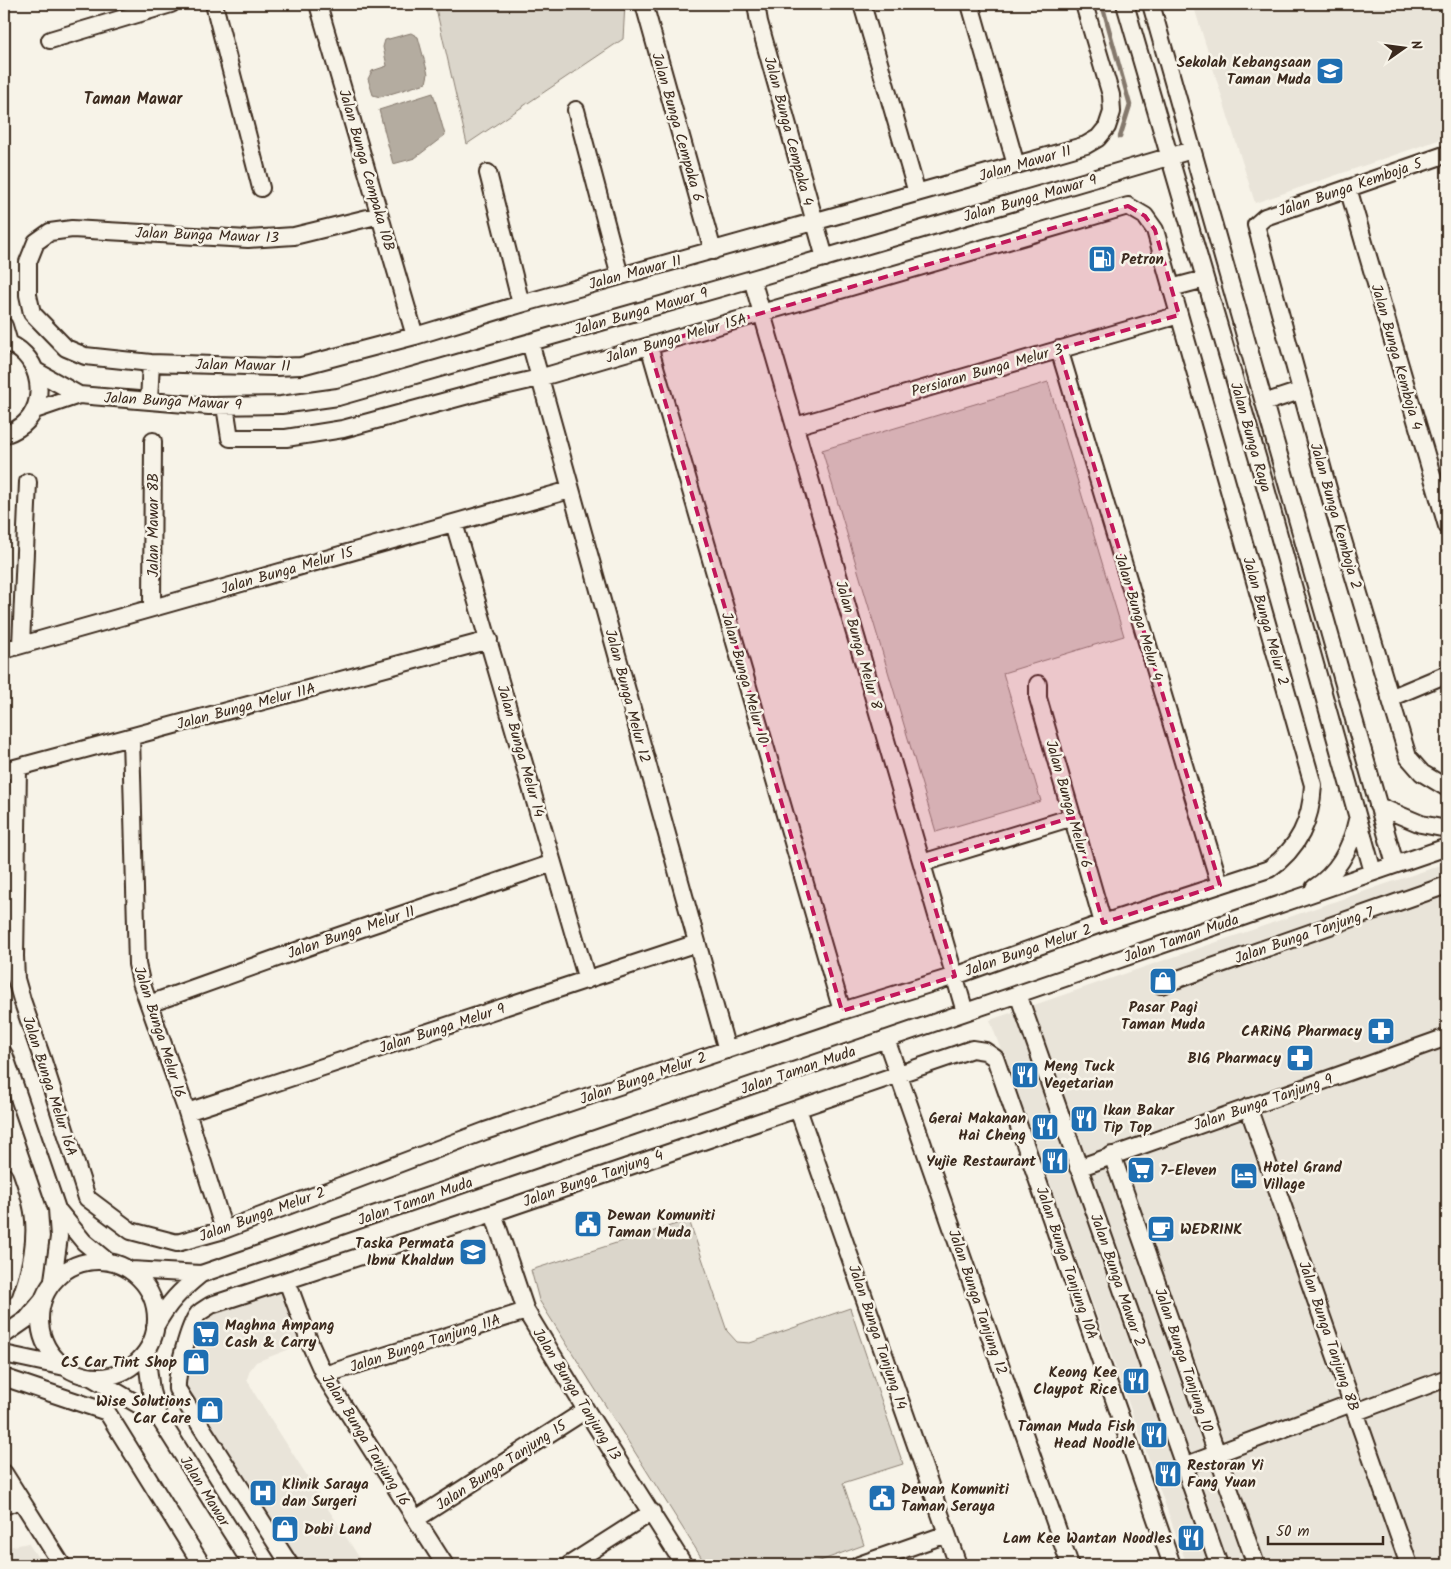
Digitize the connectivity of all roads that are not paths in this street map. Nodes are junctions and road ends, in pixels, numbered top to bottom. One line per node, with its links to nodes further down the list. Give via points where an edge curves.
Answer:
1 (171, 4): 11 (street)
2 (214, 4): 18 (street)
3 (318, 4): 21 (street, Jalan Bunga Cempaka 10B)
4 (644, 4): 25 (street, Jalan Bunga Cempaka 6)
5 (862, 4): 20 (street)
6 (970, 4): 16 (street)
7 (1084, 4): 16 (street, Jalan Mawar 11, via 1111,94 1112,112 1107,127 1086,145)
8 (1126, 4): 15 (street, Jalan Bunga Raya)
9 (1151, 4): 13 (street, Jalan Bunga Raya)
10 (760, 5): 23 (street, Jalan Bunga Cempaka 4)
11 (50, 40)
12 (576, 110): 27 (street)
13 (1192, 150): 15 (street, Jalan Bunga Mawar 9); 47 (street, Jalan Bunga Raya)
14 (1447, 154): 19 (street, Jalan Bunga Kemboja 5)
15 (1170, 157): 26 (street, Jalan Bunga Mawar 9); 28 (street, Jalan Bunga Raya)
16 (1016, 165): 20 (street, Jalan Mawar 11)
17 (488, 173): 31 (street)
18 (260, 188)
19 (1348, 188): 24 (street, Jalan Bunga Kemboja 5, via 1265,216); 57 (street, Jalan Bunga Kemboja 4)
20 (917, 194): 23 (street, Jalan Mawar 11)
21 (380, 215): 32 (street, Jalan Bunga Mawar 13, via 294,236 248,239 72,229 50,232 36,242 28,262 28,295); 36 (street, Jalan Bunga Cempaka 10B)
22 (1145, 216): 30 (street, Jalan Bunga Melur 2, via 1155,230); 33 (street, Jalan Bunga Melur 15A, via 1128,206)
23 (814, 222): 25 (street, Jalan Mawar 11); 26 (street, Jalan Bunga Cempaka 4)
24 (1256, 225): 44 (street, Jalan Bunga Kemboja 2)
25 (713, 251): 27 (street, Jalan Mawar 11)
26 (825, 258): 29 (street, Jalan Bunga Mawar 9)
27 (620, 276): 31 (street, Jalan Mawar 11)
28 (1205, 278): 30 (street); 70 (street, Jalan Bunga Raya)
29 (752, 279): 33 (street, Jalan Bunga Melur 8); 38 (street, Jalan Bunga Mawar 9)
30 (1171, 288): 34 (street, Jalan Bunga Melur 2)
31 (521, 304): 36 (street, Jalan Mawar 11)
32 (32, 313): 41 (street, Jalan Mawar 11, via 66,348 85,356)
33 (762, 313): 39 (street, Jalan Bunga Melur 15A); 50 (street, Jalan Bunga Melur 8)
34 (1178, 315): 40 (street, Persiaran Bunga Melur 3); 77 (street, Jalan Bunga Melur 2, via 1313,785 1308,821 1291,851 1269,869)
35 (4, 326): 37 (street)
36 (415, 336): 41 (street, Jalan Mawar 11, via 301,366)
37 (6, 342): 42 (street, via 21,350)
38 (530, 342): 43 (street, Jalan Bunga Melur 12); 48 (street, Jalan Bunga Mawar 9, via 338,397 281,405)
39 (649, 346): 43 (street, Jalan Bunga Melur 15A); 87 (street, Jalan Bunga Melur 10)
40 (1059, 349): 50 (street, Persiaran Bunga Melur 3); 77 (street, Jalan Bunga Melur 4)
41 (151, 363): 46 (street)
42 (36, 371): 45 (street, Jalan Bunga Mawar 9); 49 (street, via 39,397)
43 (539, 378): 48 (street, Jalan Bunga Melur 15A, via 343,429 286,438 230,438); 55 (street, Jalan Bunga Melur 12)
44 (1300, 391): 47 (street); 64 (street, Jalan Bunga Kemboja 2)
45 (79, 395): 46 (street, Jalan Bunga Mawar 9); 49 (street, Jalan Bunga Mawar 9)
46 (149, 401): 48 (street, Jalan Bunga Mawar 9)
47 (1264, 403): 68 (street, Jalan Bunga Raya)
48 (224, 406)
49 (35, 410): 51 (street, via 27,421)
50 (795, 426): 74 (street, Jalan Bunga Melur 8)
51 (10, 433): 53 (street)
52 (153, 441): 58 (street, Jalan Mawar 8B)
53 (4, 448)
54 (28, 482): 60 (street)
55 (570, 490): 56 (street, Jalan Bunga Melur 15); 81 (street, Jalan Bunga Melur 12)
56 (454, 523): 58 (street, Jalan Bunga Melur 15); 59 (street, Jalan Bunga Melur 14)
57 (1447, 526)
58 (152, 608): 60 (street, Jalan Bunga Melur 15)
59 (489, 640): 65 (street, Jalan Bunga Melur 11A); 73 (street, Jalan Bunga Melur 14)
60 (21, 645): 61 (street, Jalan Bunga Melur 15)
61 (4, 650)
62 (1447, 674): 64 (street)
63 (1038, 684): 69 (street, Jalan Bunga Melur 6, via 1038,698)
64 (1390, 698): 67 (street, Jalan Bunga Kemboja 2, via 1408,757 1422,773)
65 (131, 737): 66 (street, Jalan Bunga Melur 11A); 86 (street, Jalan Bunga Melur 16, via 136,964)
66 (11, 770): 103 (street, Jalan Bunga Melur 16A, via 16,979 87,1198)
67 (1447, 788)
68 (1378, 806): 71 (street, via 1421,824); 75 (street, Jalan Bunga Raya)
69 (1073, 817): 74 (street); 80 (street, Jalan Bunga Melur 6)
70 (1358, 820): 76 (street, Jalan Bunga Raya); 79 (street, via 1348,850 1338,866 1325,881)
71 (1447, 829)
72 (1447, 847): 75 (street, Jalan Taman Muda)
73 (553, 863): 83 (street, Jalan Bunga Melur 14); 86 (street, Jalan Bunga Melur 11)
74 (922, 863): 82 (street, Jalan Bunga Melur 8)
75 (1395, 864): 76 (street, Jalan Taman Muda)
76 (1373, 872): 79 (street, Jalan Taman Muda)
77 (1220, 885): 80 (street, Jalan Bunga Melur 2)
78 (1447, 885): 84 (street, Jalan Bunga Tanjung 7)
79 (1300, 897): 85 (street, Jalan Taman Muda)
80 (1103, 924): 82 (street, Jalan Bunga Melur 2)
81 (697, 943): 83 (street, Jalan Bunga Melur 9); 91 (street, Jalan Bunga Melur 12)
82 (955, 976): 87 (street, Jalan Bunga Melur 2); 88 (street, Jalan Bunga Melur 8)
83 (587, 980): 96 (street, Jalan Bunga Melur 9)
84 (1161, 985)
85 (1018, 994): 88 (street, Jalan Taman Muda); 98 (street, Jalan Bunga Mawar 2)
86 (149, 1004): 96 (street, Jalan Bunga Melur 16)
87 (842, 1011): 91 (street, Jalan Bunga Melur 2)
88 (965, 1012): 90 (street, Jalan Taman Muda)
89 (1447, 1037): 94 (street, Jalan Bunga Tanjung 9)
90 (886, 1039): 93 (street, Jalan Bunga Tanjung 12); 106 (street, Jalan Taman Muda)
91 (727, 1050): 102 (street, Jalan Bunga Melur 2, via 485,1131)
92 (4, 1054): 100 (street)
93 (898, 1073): 95 (street, Jalan Bunga Tanjung 4); 141 (street, Jalan Bunga Tanjung 12); 142 (street, Jalan Bunga Tanjung 10A, via 972,1049 995,1058)
94 (1248, 1107): 97 (street, Jalan Bunga Tanjung 9); 121 (street, Jalan Bunga Tanjung 8B)
95 (798, 1109): 101 (street, Jalan Bunga Tanjung 4); 131 (street, Jalan Bunga Tanjung 14)
96 (187, 1112): 102 (street, Jalan Bunga Melur 16)
97 (1112, 1155): 98 (street, Jalan Bunga Tanjung 9); 124 (street, Jalan Bunga Tanjung 10)
98 (1078, 1168): 125 (street, Jalan Bunga Mawar 2)
99 (4, 1179): 109 (street, via 16,1219 17,1235)
100 (57, 1209): 104 (street, via 84,1242); 107 (street, via 59,1237)
101 (493, 1213): 108 (street, Jalan Bunga Tanjung 4); 111 (street, Jalan Bunga Tanjung 13)
102 (224, 1230): 103 (street, Jalan Bunga Melur 2, via 177,1243)
103 (130, 1231)
104 (106, 1260): 105 (street); 107 (street, via 87,1261 68,1268)
105 (131, 1270): 106 (street, Jalan Taman Muda); 112 (street, via 151,1295 156,1310)
106 (201, 1274): 112 (street, Jalan Taman Muda, via 174,1297)
107 (53, 1280): 110 (street)
108 (287, 1281): 117 (street, Jalan Bunga Tanjung 16); 135 (street, Jalan Bunga Tanjung 4, via 211,1305 197,1316 176,1380 177,1389)
109 (4, 1291)
110 (42, 1301): 113 (street, via 27,1319); 116 (street, via 40,1323 46,1344)
111 (526, 1311): 117 (street, Jalan Bunga Tanjung 11A); 122 (street, Jalan Bunga Tanjung 13)
112 (156, 1327): 114 (street)
113 (4, 1335)
114 (146, 1352): 118 (street, via 127,1369 103,1377); 123 (street, Jalan Mawar)
115 (4, 1354): 116 (street)
116 (64, 1367): 118 (street)
117 (324, 1375): 130 (street, Jalan Bunga Tanjung 16)
118 (90, 1377): 123 (street, Jalan Mawar)
119 (4, 1378): 133 (street, via 107,1412)
120 (1447, 1378): 121 (street)
121 (1354, 1408): 124 (street); 145 (street, Jalan Bunga Tanjung 8B)
122 (586, 1410): 129 (street, Jalan Bunga Tanjung 13); 130 (street, Jalan Bunga Tanjung 15)
123 (158, 1416): 134 (street, Jalan Mawar)
124 (1217, 1454): 125 (street); 144 (street, Jalan Bunga Tanjung 10)
125 (1184, 1466): 143 (street, Jalan Bunga Mawar 2)
126 (4, 1473): 127 (street)
127 (20, 1500): 128 (street); 132 (street)
128 (4, 1506)
129 (652, 1512): 137 (street); 138 (street, Jalan Bunga Tanjung 13)
130 (416, 1520): 136 (street, Jalan Bunga Tanjung 16)
131 (947, 1534): 139 (street); 140 (street, Jalan Bunga Tanjung 14)
132 (62, 1565)
133 (202, 1565)
134 (252, 1565)
135 (290, 1565)
136 (445, 1565)
137 (569, 1565)
138 (684, 1565)
139 (859, 1565)
140 (958, 1565)
141 (1070, 1565)
142 (1172, 1565)
143 (1219, 1565)
144 (1256, 1565)
145 (1410, 1565)

